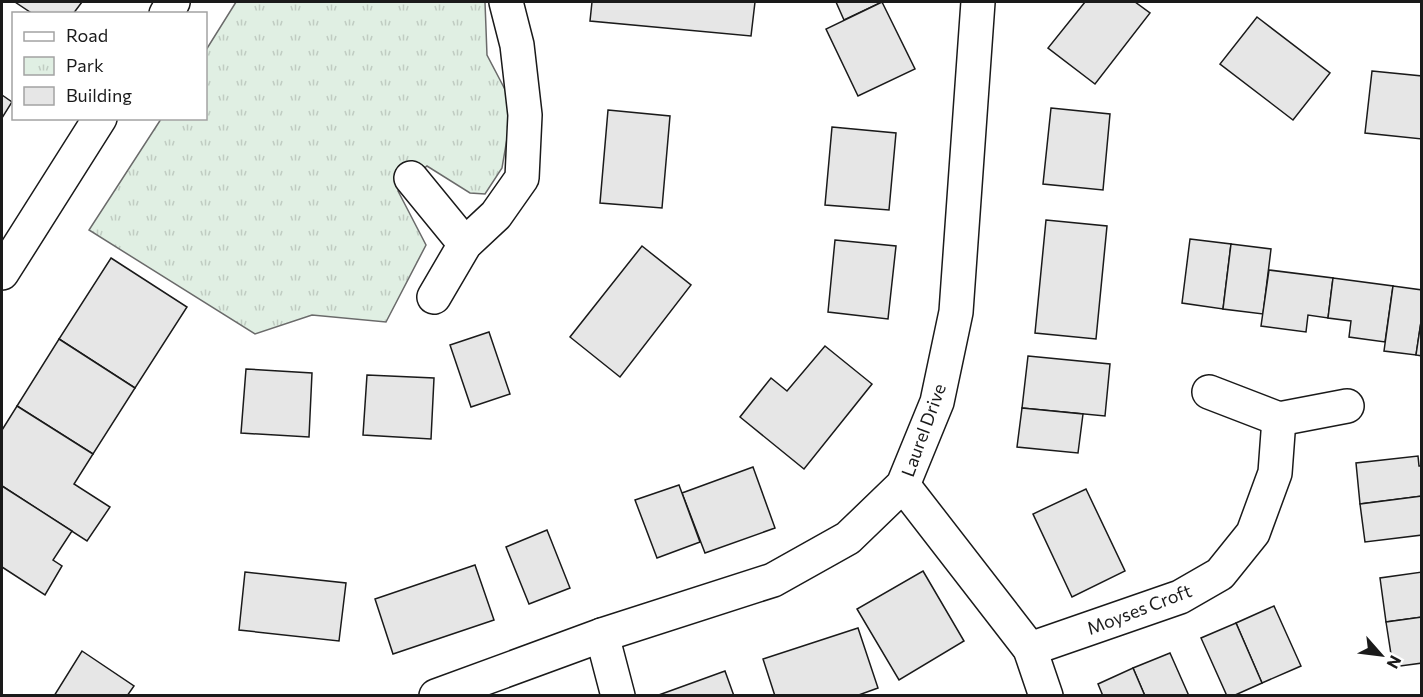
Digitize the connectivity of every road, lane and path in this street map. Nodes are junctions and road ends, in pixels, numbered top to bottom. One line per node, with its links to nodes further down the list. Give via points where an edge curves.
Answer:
1 (506, 2): 5 (street, via 517,45 525,115 522,177 496,215)
2 (978, 2): 11 (street, Laurel Drive, via 956,312 938,402)
3 (99, 120): 6 (street)
4 (411, 178): 5 (street)
5 (465, 244): 7 (street)
6 (2, 273)
7 (434, 297)
8 (1209, 392): 10 (street)
9 (1347, 406): 10 (street)
10 (1279, 418): 13 (street, Moyses Croft, via 1275,474 1253,533 1220,574 1180,597)
11 (903, 485): 12 (street, Laurel Drive, via 848,538 773,580); 13 (street)
12 (602, 635): 14 (street, Laurel Drive); 15 (street)
13 (1030, 649): 16 (street)
14 (436, 696)
15 (618, 696)
16 (1046, 696)

